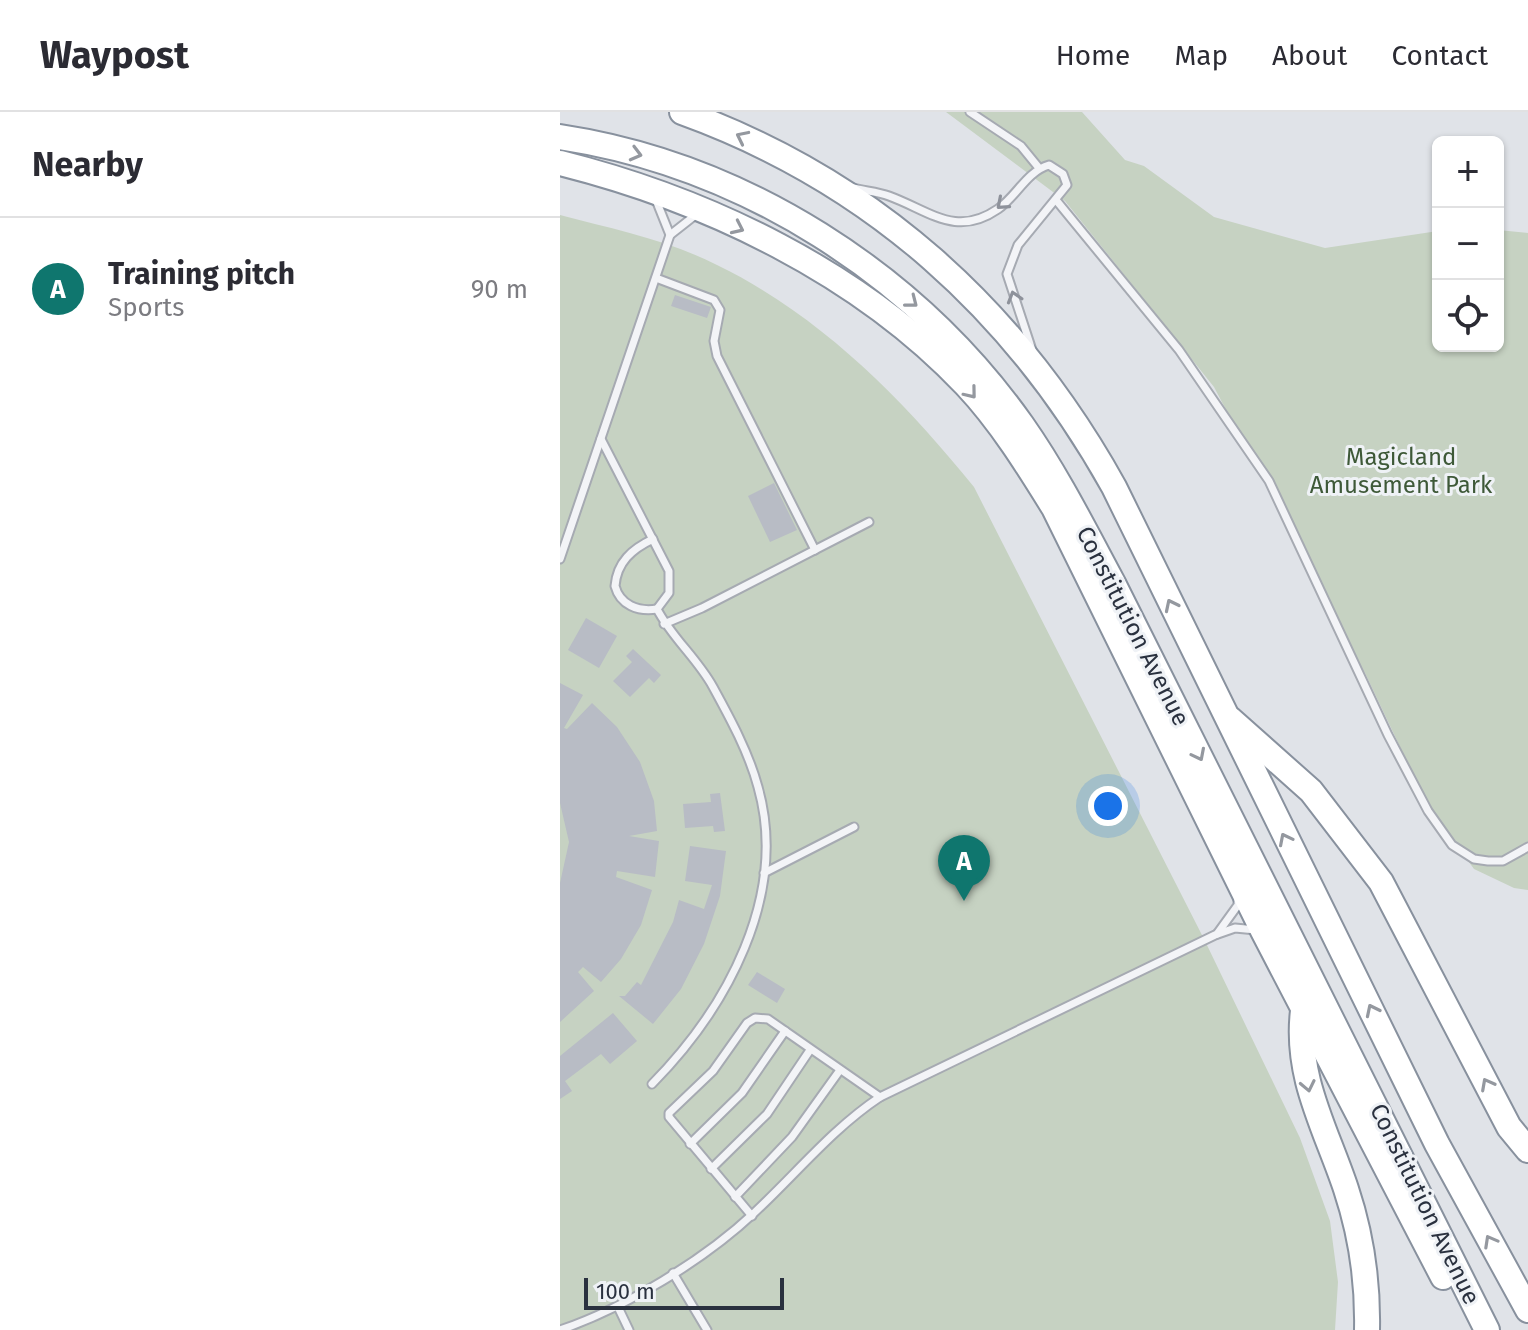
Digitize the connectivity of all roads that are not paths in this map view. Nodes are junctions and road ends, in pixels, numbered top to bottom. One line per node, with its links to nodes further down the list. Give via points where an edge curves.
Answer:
1 (682, 112): 8 (highway, Constitution Avenue, one-way to 1, via 789,159)
2 (970, 112): 6 (lane, via 1021,146)
3 (560, 137): 12 (highway, Constitution Avenue, one-way to 12, via 660,160)
4 (560, 145): 7 (highway)
5 (560, 163): 7 (highway)
6 (1039, 168): 8 (lane, one-way to 8, via 1001,207 979,221 957,223 888,196); 10 (lane, via 1049,165 1063,174 1067,185)
7 (619, 178): 9 (highway)
8 (827, 183): 16 (highway, Constitution Avenue, via 931,255)
9 (651, 190): 11 (highway); 13 (lane)
10 (1056, 200): 16 (lane, one-way to 10, via 1007,274 1018,245); 26 (lane, via 1179,350 1269,481 1388,735 1452,845 1488,861 1503,861)
11 (701, 211): 13 (lane); 15 (highway, one-way to 15, via 820,269)
12 (808, 226): 15 (highway); 29 (highway, Constitution Avenue, one-way to 29, via 926,314 1021,425 1113,583)
13 (670, 235): 14 (lane)
14 (656, 278): 17 (lane); 20 (lane, via 714,300 720,310 717,356)
15 (908, 331): 28 (highway, one-way to 28, via 967,386 1054,508)
16 (1039, 371): 24 (highway, Constitution Avenue, one-way to 16, via 1114,487 1079,425)
17 (601, 439): 19 (lane); 21 (lane)
18 (869, 522): 20 (lane)
19 (653, 539): 22 (lane, via 672,582); 22 (lane, via 630,552 615,586 624,603)
20 (815, 550): 23 (lane)
21 (560, 559)
22 (657, 609): 23 (lane)
23 (664, 624): 27 (lane, via 700,665 750,763 763,811)
24 (1224, 713): 38 (highway, one-way to 24, via 1509,1127 1381,882 1311,791); 44 (highway, Constitution Avenue, one-way to 24, via 1437,1144)
25 (854, 827): 27 (lane)
26 (1528, 847)
27 (764, 873): 35 (lane, via 749,935 723,996 685,1051)
28 (1238, 876): 29 (highway); 30 (lane, via 1238,905)
29 (1274, 933): 30 (lane, via 1235,928); 31 (highway, Constitution Avenue)
30 (1215, 935): 36 (lane)
31 (1304, 994): 45 (highway, Constitution Avenue); 45 (highway, via 1453,1295); 50 (highway, one-way to 50, via 1305,1079 1352,1211)
32 (785, 1031): 33 (lane); 37 (lane, via 742,1093); 37 (lane, via 768,1019 747,1023 713,1071 669,1113)
33 (810, 1050): 34 (lane); 39 (lane, via 767,1114)
34 (840, 1070): 36 (lane); 40 (lane, via 792,1137)
35 (652, 1084)
36 (880, 1097): 41 (lane, via 832,1134)
37 (690, 1144): 39 (lane)
38 (1528, 1150)
39 (711, 1169): 40 (lane)
40 (735, 1197): 41 (lane)
41 (752, 1216): 42 (lane)
42 (673, 1273): 43 (lane); 49 (lane)
43 (618, 1307): 46 (lane); 48 (lane)
44 (1528, 1310)
45 (1479, 1325)
46 (570, 1328): 47 (lane)
47 (560, 1330)
48 (629, 1330)
49 (707, 1330)
50 (1367, 1330)

